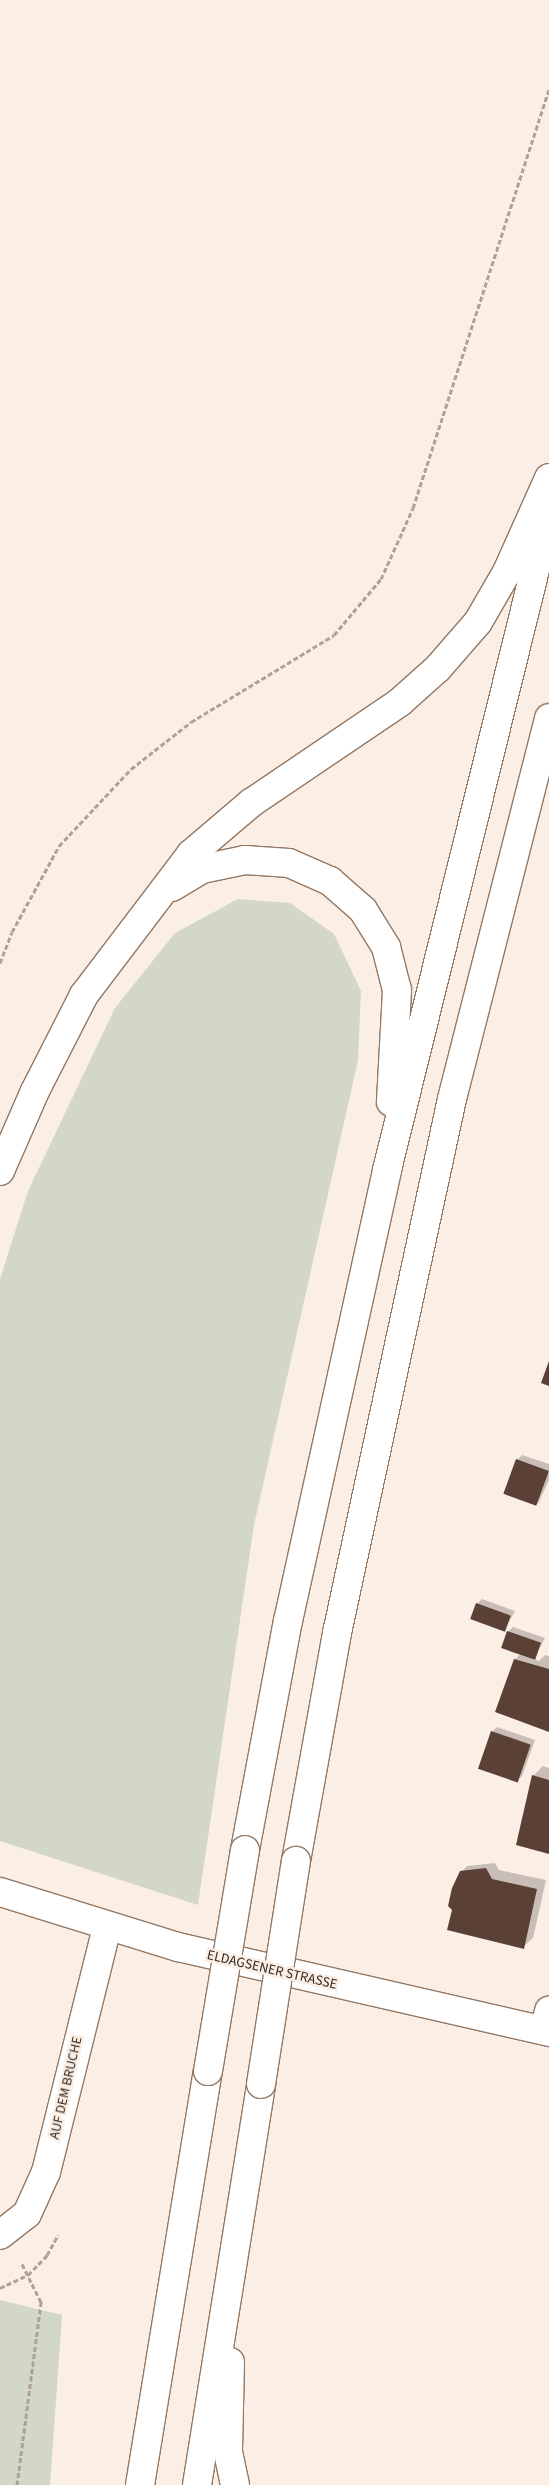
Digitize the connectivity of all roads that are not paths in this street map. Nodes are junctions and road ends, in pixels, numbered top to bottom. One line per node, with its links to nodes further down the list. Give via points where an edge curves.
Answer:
1 (549, 478): 4 (main road, via 478,622 438,668 400,702 251,803 191,854)
2 (549, 513): 5 (main road)
3 (549, 718): 11 (main road, bridge, via 452,1098 337,1633 296,1860)
4 (135, 926): 5 (main road, via 172,888 202,870 245,860 289,863 330,881 363,910 386,947 397,990); 6 (main road, via 84,995 35,1091)
5 (387, 1170): 12 (main road, bridge, via 288,1621 245,1850)
6 (0, 1172)
7 (0, 1892): 8 (main road, ELDAGSENER STRASSE)
8 (107, 1927): 9 (main road, ELDAGSENER STRASSE, via 216,1956); 10 (main road, AUF DEM BRUCHE, via 46,2172 27,2214)
9 (547, 2024)
10 (3, 2234)
11 (234, 2242): 13 (main road); 14 (main road, via 228,2452)
12 (140, 2485)
13 (197, 2485)
14 (235, 2485)

